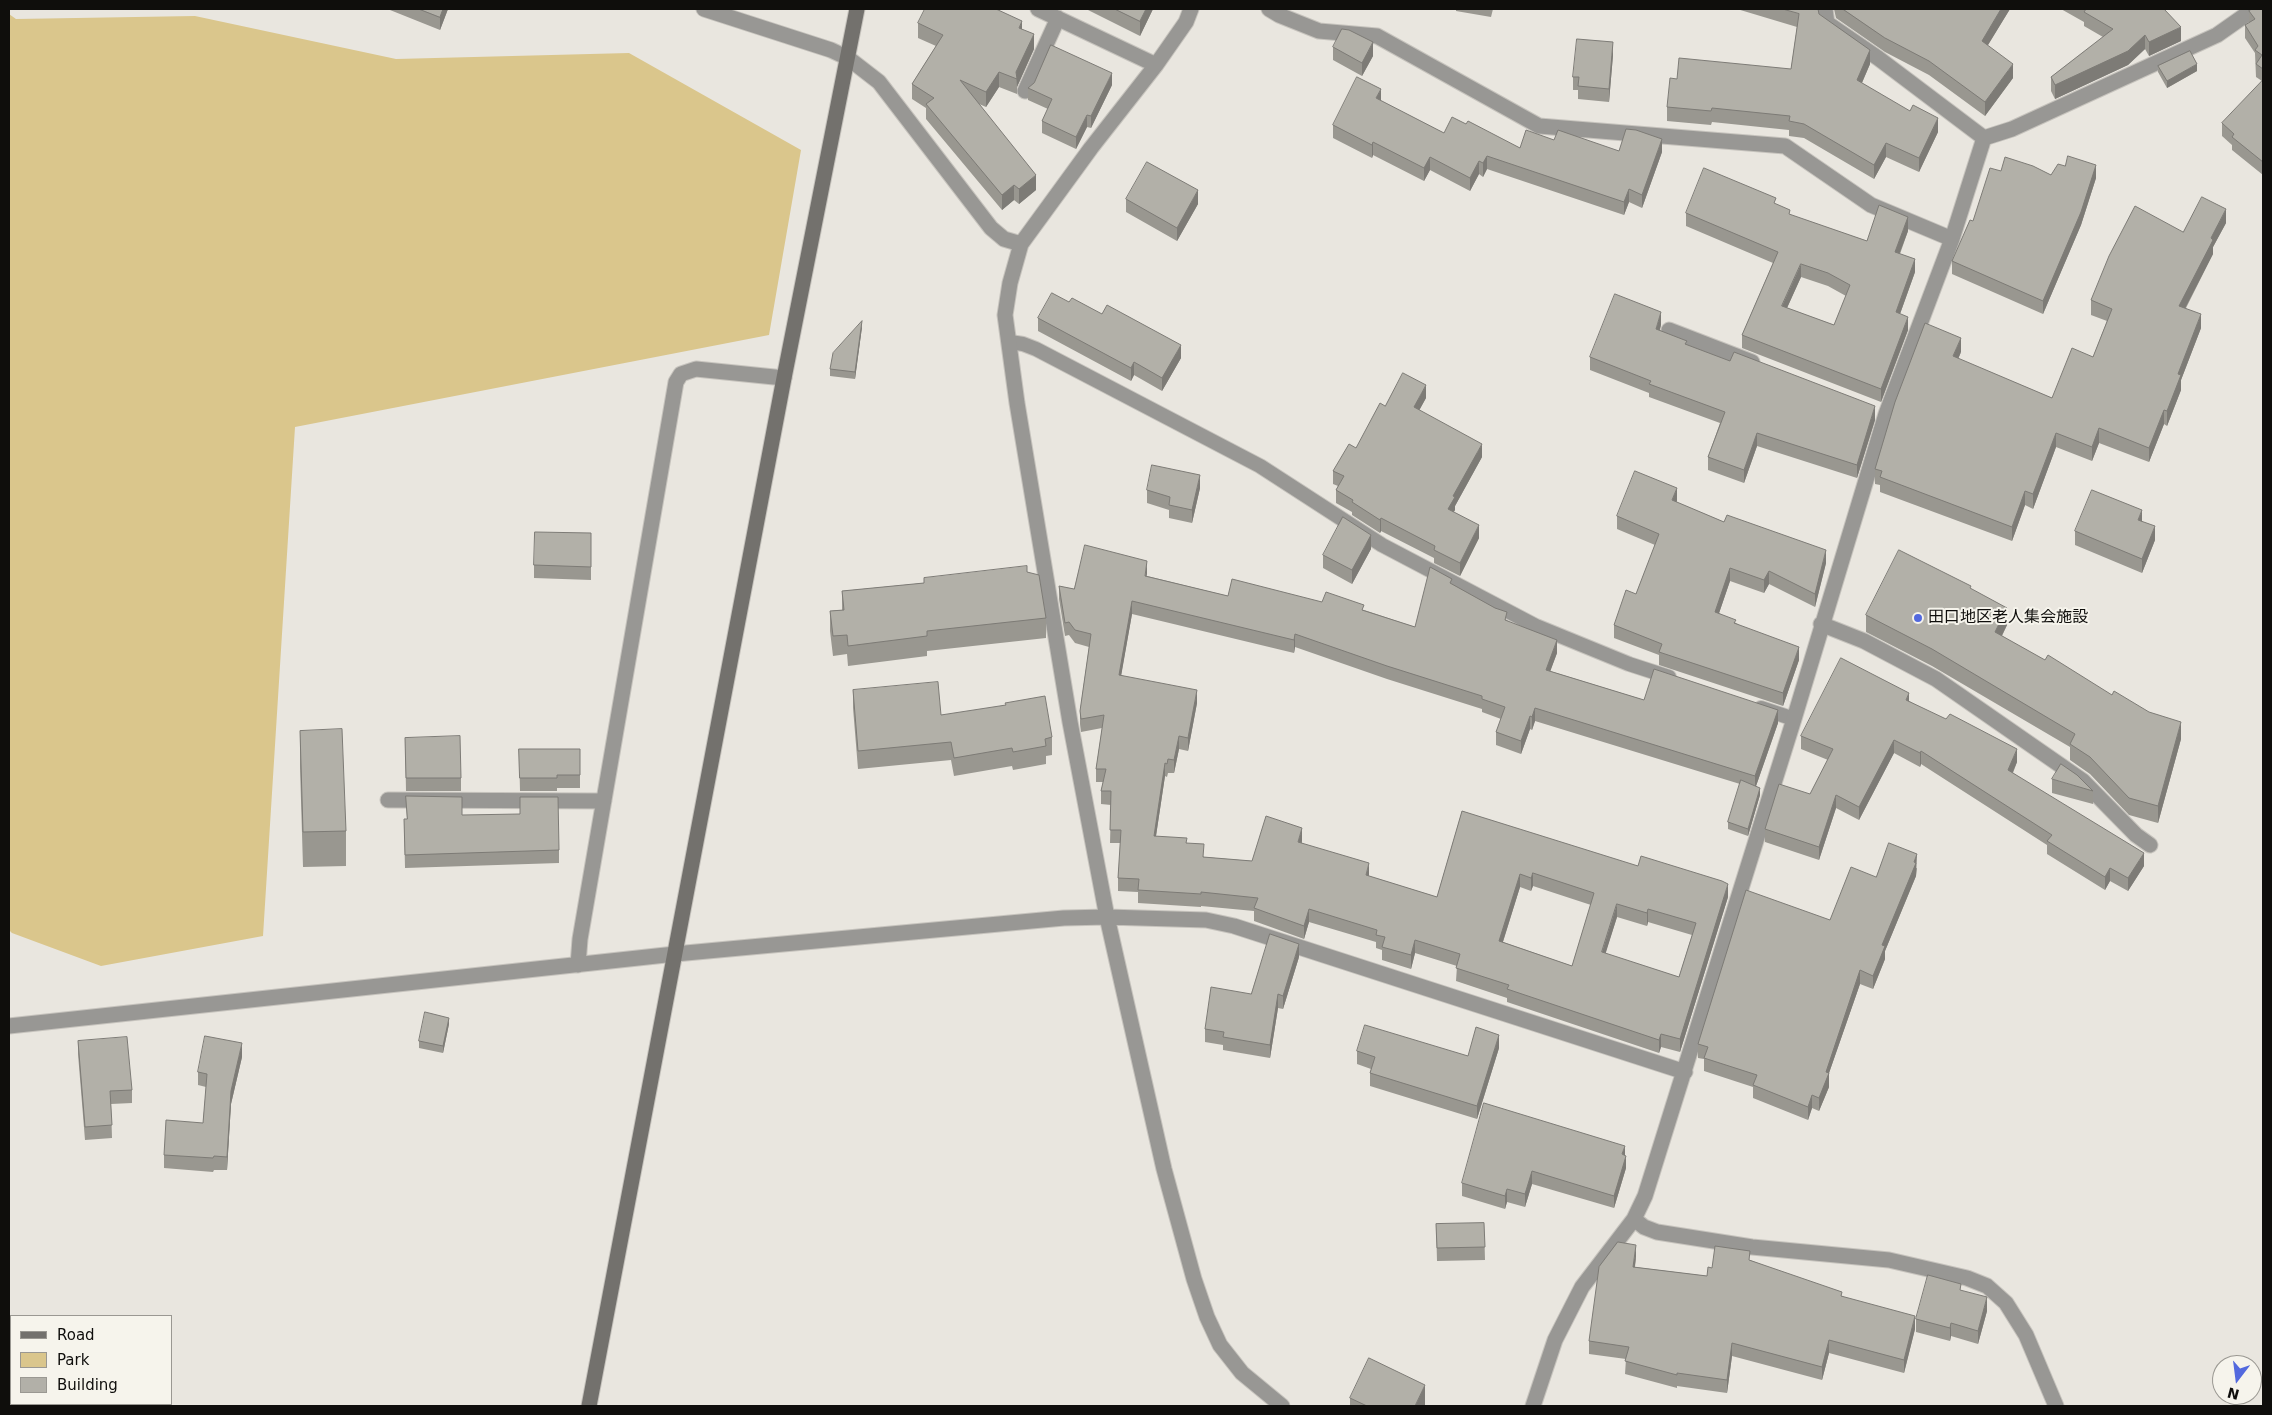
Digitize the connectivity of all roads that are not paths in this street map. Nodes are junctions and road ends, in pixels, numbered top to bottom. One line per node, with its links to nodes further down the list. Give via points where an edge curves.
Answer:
1 (704, 9): 9 (street)
2 (857, 9): 9 (street)
3 (1038, 9): 8 (street)
4 (1191, 9): 10 (street, via 1186,22)
5 (1269, 9): 13 (street, via 1319,31 1378,36 1539,126 1785,146 1872,205)
6 (1826, 9): 12 (street, via 1827,23)
7 (2254, 9): 12 (street, via 2218,35 2012,129)
8 (1058, 18): 10 (street); 11 (street)
9 (848, 58): 14 (street, via 879,82 991,228 1004,239); 18 (street)
10 (1156, 65): 14 (street)
11 (1026, 91)
12 (1984, 138): 13 (street)
13 (1952, 239): 20 (street)
14 (1021, 244): 16 (street, via 1005,315)
15 (1669, 330): 17 (street)
16 (1010, 342): 22 (lane, via 1036,348 1260,466 1382,544 1536,626); 28 (street, via 1017,403 1070,722)
17 (1768, 369)
18 (784, 378): 26 (street, via 696,369 681,374 676,382); 29 (street)
19 (1868, 407): 20 (street)
20 (1886, 414): 21 (street)
21 (1822, 624): 24 (street); 27 (street, via 1864,641 1936,679 2083,781)
22 (1684, 682)
23 (1748, 703): 24 (lane)
24 (1794, 719): 32 (street)
25 (388, 800): 26 (street)
26 (604, 801): 30 (street)
27 (2150, 845)
28 (1107, 917): 29 (street, via 966,926); 32 (street, via 1206,920 1234,926); 35 (street, via 1164,1169 1207,1318 1220,1345 1242,1373)
29 (675, 954): 30 (street); 34 (street)
30 (578, 965): 31 (street)
31 (9, 1026)
32 (1685, 1072): 33 (street, via 1646,1196)
33 (1634, 1219): 36 (street, via 1582,1287 1555,1340); 37 (street, via 1657,1232 1752,1247 1889,1260 1967,1278 1986,1286 2006,1303 2026,1335)
34 (589, 1406)
35 (1282, 1406)
36 (1533, 1406)
37 (2056, 1406)

